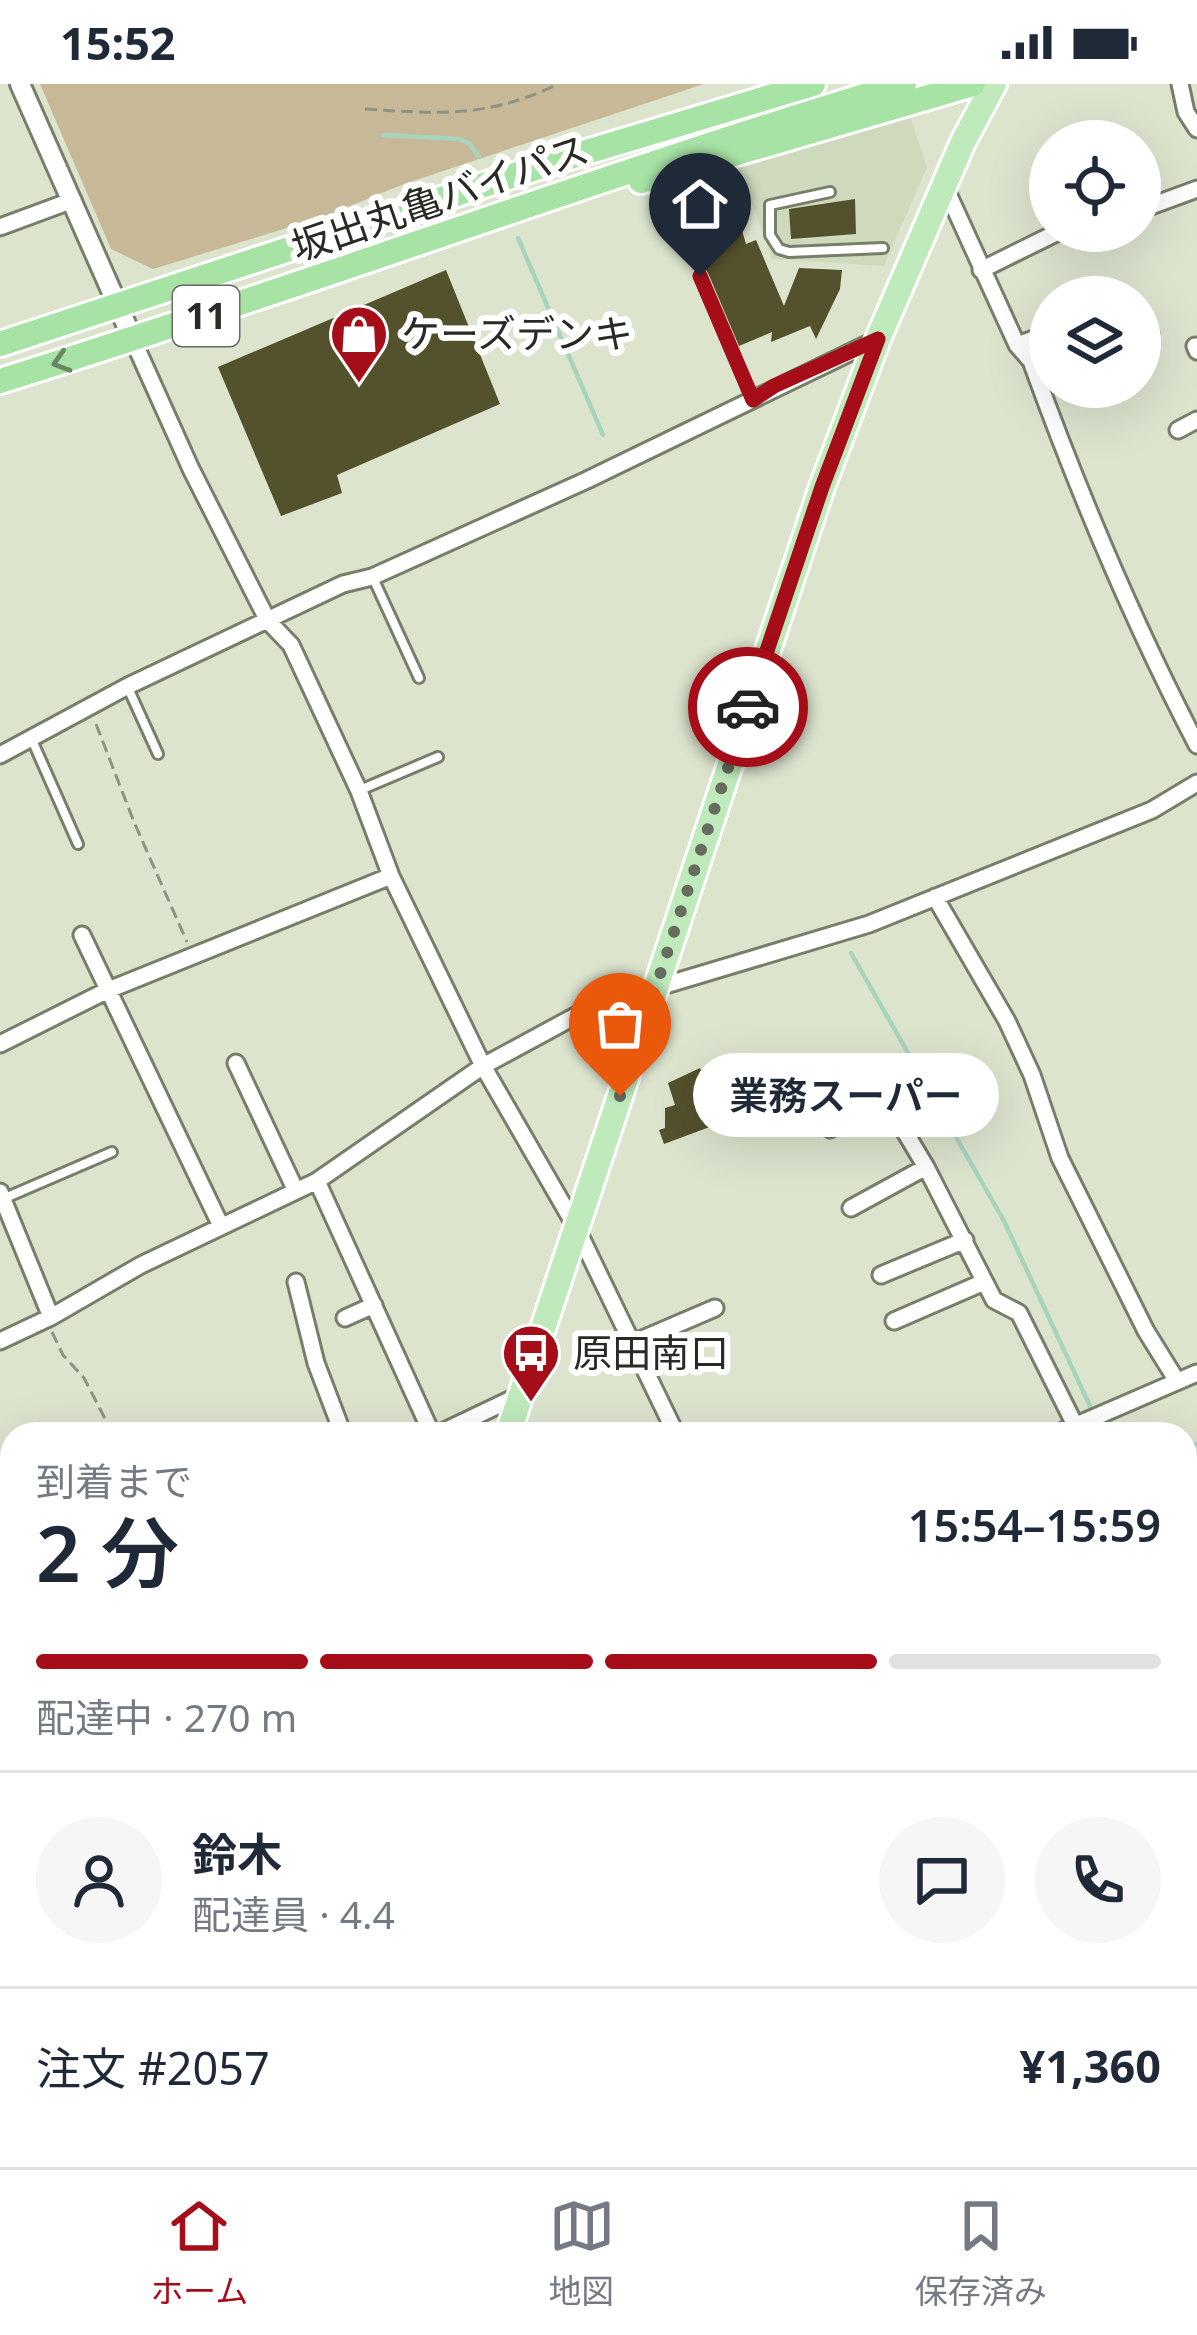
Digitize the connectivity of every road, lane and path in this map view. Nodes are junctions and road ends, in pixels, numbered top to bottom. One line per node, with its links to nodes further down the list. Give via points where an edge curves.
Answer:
1 (20, 84): 16 (street)
2 (558, 84): 10 (path, via 472,113)
3 (813, 84): 9 (highway, 坂出丸亀バイパス / 11)
4 (904, 84): 9 (highway, 坂出丸亀バイパス / 11)
5 (973, 84): 8 (highway)
6 (994, 84): 12 (main road)
7 (1180, 84): 11 (street)
8 (940, 94): 12 (main road, via 963,109); 20 (highway)
9 (760, 104): 20 (highway, 坂出丸亀バイパス / 11, via 671,155); 24 (highway, 坂出丸亀バイパス / 11, via 635,122 381,220)
10 (365, 109)
11 (1197, 129)
12 (963, 142): 13 (main road)
13 (945, 187): 22 (street); 25 (main road)
14 (1197, 189): 17 (street)
15 (830, 192): 21 (lane, via 770,205 770,235 779,249)
16 (73, 200): 18 (street); 24 (street)
17 (1161, 203)
18 (0, 227)
19 (1029, 246): 22 (street)
20 (412, 248): 26 (highway, 坂出丸亀バイパス / 11)
21 (883, 248)
22 (981, 270): 29 (street)
23 (700, 276): 32 (lane)
24 (118, 307): 26 (street); 28 (highway, 坂出丸亀バイパス / 11)
25 (878, 339): 32 (street); 53 (main road)
26 (133, 340): 31 (highway, 坂出丸亀バイパス / 11, one-way to 31); 37 (street)
27 (1029, 341): 29 (street)
28 (0, 344)
29 (1017, 345): 30 (street)
30 (1029, 359)
31 (0, 381)
32 (753, 400): 36 (street)
33 (1058, 408): 42 (street, via 1158,668)
34 (1197, 420): 35 (street)
35 (1178, 430)
36 (372, 577): 37 (street); 38 (lane)
37 (268, 622): 39 (street); 47 (street, via 290,645)
38 (419, 678)
39 (128, 686): 40 (street); 43 (lane)
40 (89, 706): 41 (street); 52 (path)
41 (32, 739): 44 (street); 48 (lane)
42 (1197, 745)
43 (158, 754)
44 (0, 755)
45 (438, 757): 47 (lane)
46 (1197, 783): 50 (street, via 1152,810)
47 (359, 791): 49 (street)
48 (78, 844)
49 (391, 876): 52 (street); 57 (street)
50 (935, 897): 53 (street); 81 (street, via 1007,1021 1060,1158)
51 (82, 935): 54 (street)
52 (192, 954): 54 (street)
53 (655, 991): 57 (street, via 592,1007); 68 (main road)
54 (106, 992): 55 (street); 67 (street)
55 (0, 1044)
56 (236, 1063): 64 (street)
57 (483, 1066): 63 (street); 68 (street)
58 (877, 1084): 59 (street)
59 (886, 1100): 60 (street); 62 (street)
60 (830, 1129)
61 (112, 1152): 65 (lane)
62 (926, 1167): 66 (street); 69 (street)
63 (317, 1181): 64 (street); 73 (street)
64 (296, 1191): 67 (street)
65 (2, 1195): 75 (street)
66 (851, 1208)
67 (221, 1226): 75 (street)
68 (577, 1229): 79 (street); 82 (main road)
69 (965, 1240): 70 (street); 72 (street)
70 (881, 1275)
71 (296, 1282): 84 (street)
72 (984, 1282): 77 (street); 89 (street, via 994,1300 1019,1313)
73 (374, 1305): 76 (street); 85 (street)
74 (715, 1308): 79 (street)
75 (49, 1318): 78 (street); 83 (path, via 62,1355)
76 (345, 1318)
77 (894, 1321)
78 (0, 1341)
79 (631, 1343): 88 (street)
80 (1197, 1373): 81 (street)
81 (1177, 1381): 90 (street)
82 (522, 1394): 86 (street); 87 (main road)
83 (107, 1422)
84 (338, 1422)
85 (429, 1422)
86 (461, 1422)
87 (512, 1422)
88 (670, 1422)
89 (1074, 1422)
90 (1082, 1422)

